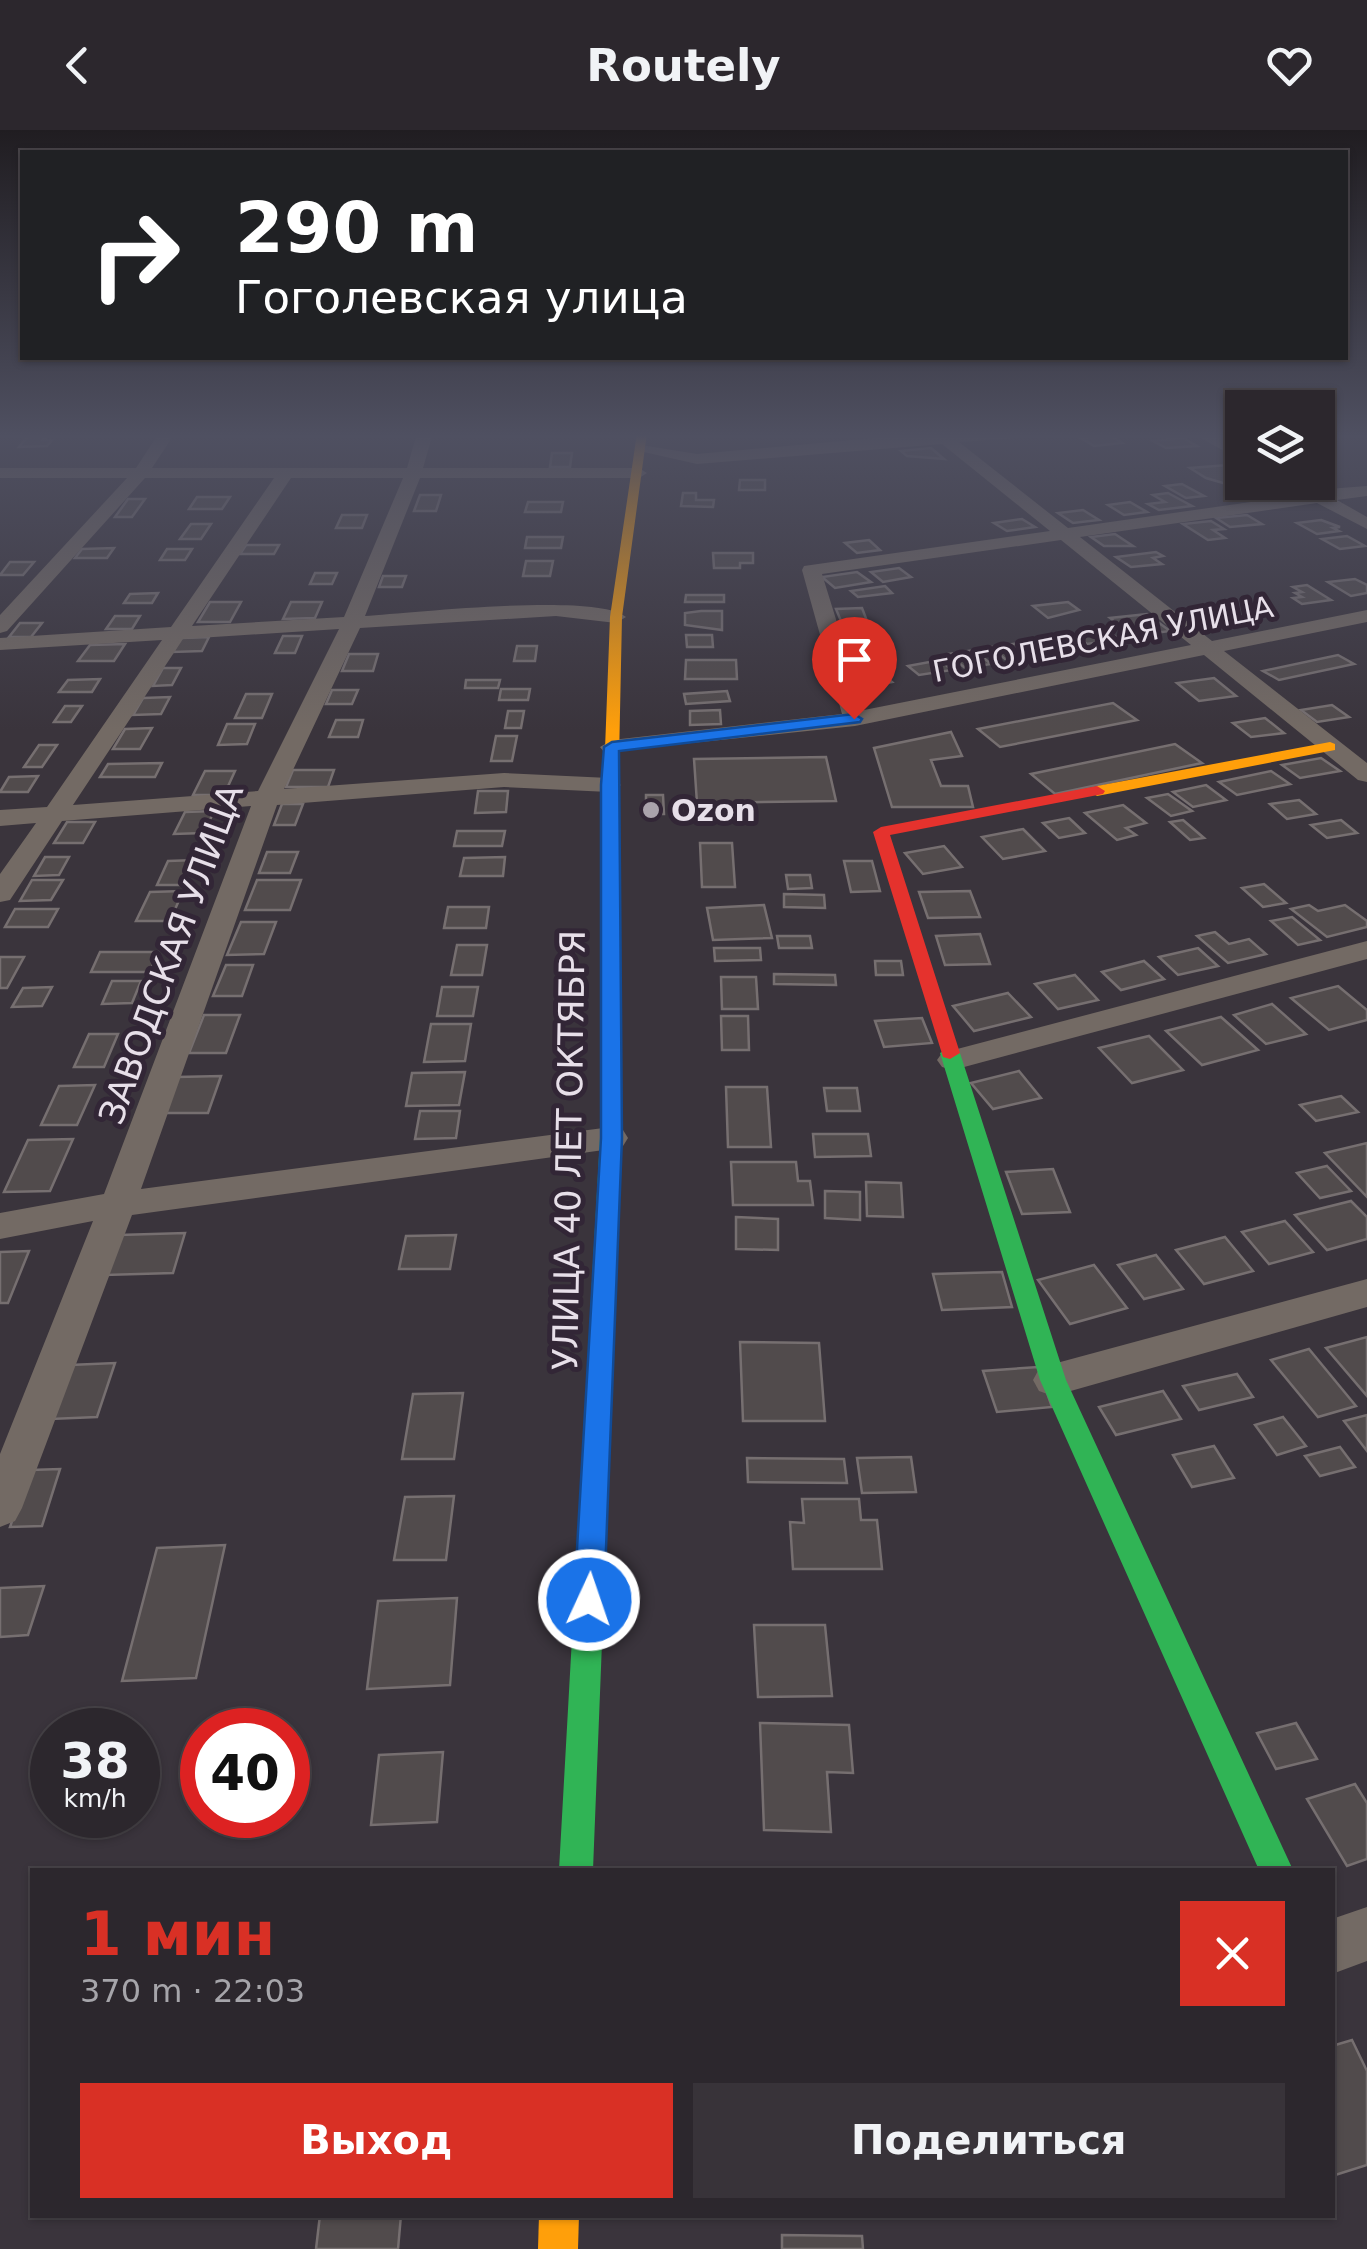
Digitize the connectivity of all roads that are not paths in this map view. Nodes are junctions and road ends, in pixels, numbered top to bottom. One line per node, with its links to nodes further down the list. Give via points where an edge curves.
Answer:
1 (86, 532): 11 (street)
2 (246, 532): 12 (street)
3 (389, 532): 10 (street, ЗАВОДСКАЯ УЛИЦА)
4 (630, 532): 9 (street, УЛИЦА 40 ЛЕТ ОКТЯБРЯ)
5 (1059, 532): 7 (street)
6 (1078, 532): 7 (street)
7 (1062, 534): 14 (street); 15 (street, via 811,570)
8 (1367, 616): 14 (street, ГОГОЛЕВСКАЯ УЛИЦА)
9 (616, 617): 10 (street, via 556,610); 16 (street, УЛИЦА 40 ЛЕТ ОКТЯБРЯ)
10 (352, 623): 12 (street); 20 (street, ЗАВОДСКАЯ УЛИЦА)
11 (0, 626)
12 (177, 631): 13 (street); 21 (street)
13 (0, 644)
14 (1207, 649): 15 (street, ГОГОЛЕВСКАЯ УЛИЦА); 17 (street)
15 (854, 719): 16 (street, ГОГОЛЕВСКАЯ УЛИЦА)
16 (612, 747): 19 (street, УЛИЦА 40 ЛЕТ ОКТЯБРЯ)
17 (1330, 747): 18 (street); 25 (street, via 881,832)
18 (1367, 775)
19 (608, 785): 20 (street, via 504,780); 26 (street, УЛИЦА 40 ЛЕТ ОКТЯБРЯ)
20 (267, 798): 21 (street); 27 (street, ЗАВОДСКАЯ УЛИЦА)
21 (51, 814): 22 (street); 23 (street)
22 (0, 818)
23 (0, 894)
24 (1367, 950): 25 (street)
25 (953, 1060): 30 (street)
26 (612, 1138): 27 (street); 32 (street, УЛИЦА 40 ЛЕТ ОКТЯБРЯ)
27 (118, 1204): 28 (street); 31 (street, ЗАВОДСКАЯ УЛИЦА)
28 (0, 1226)
29 (1367, 1293): 30 (street)
30 (1054, 1380): 33 (street)
31 (0, 1508)
32 (576, 1868)
33 (1275, 1868)
34 (1367, 1934): 35 (street)
35 (1335, 1946)
36 (559, 2218): 37 (street)
37 (558, 2249)

